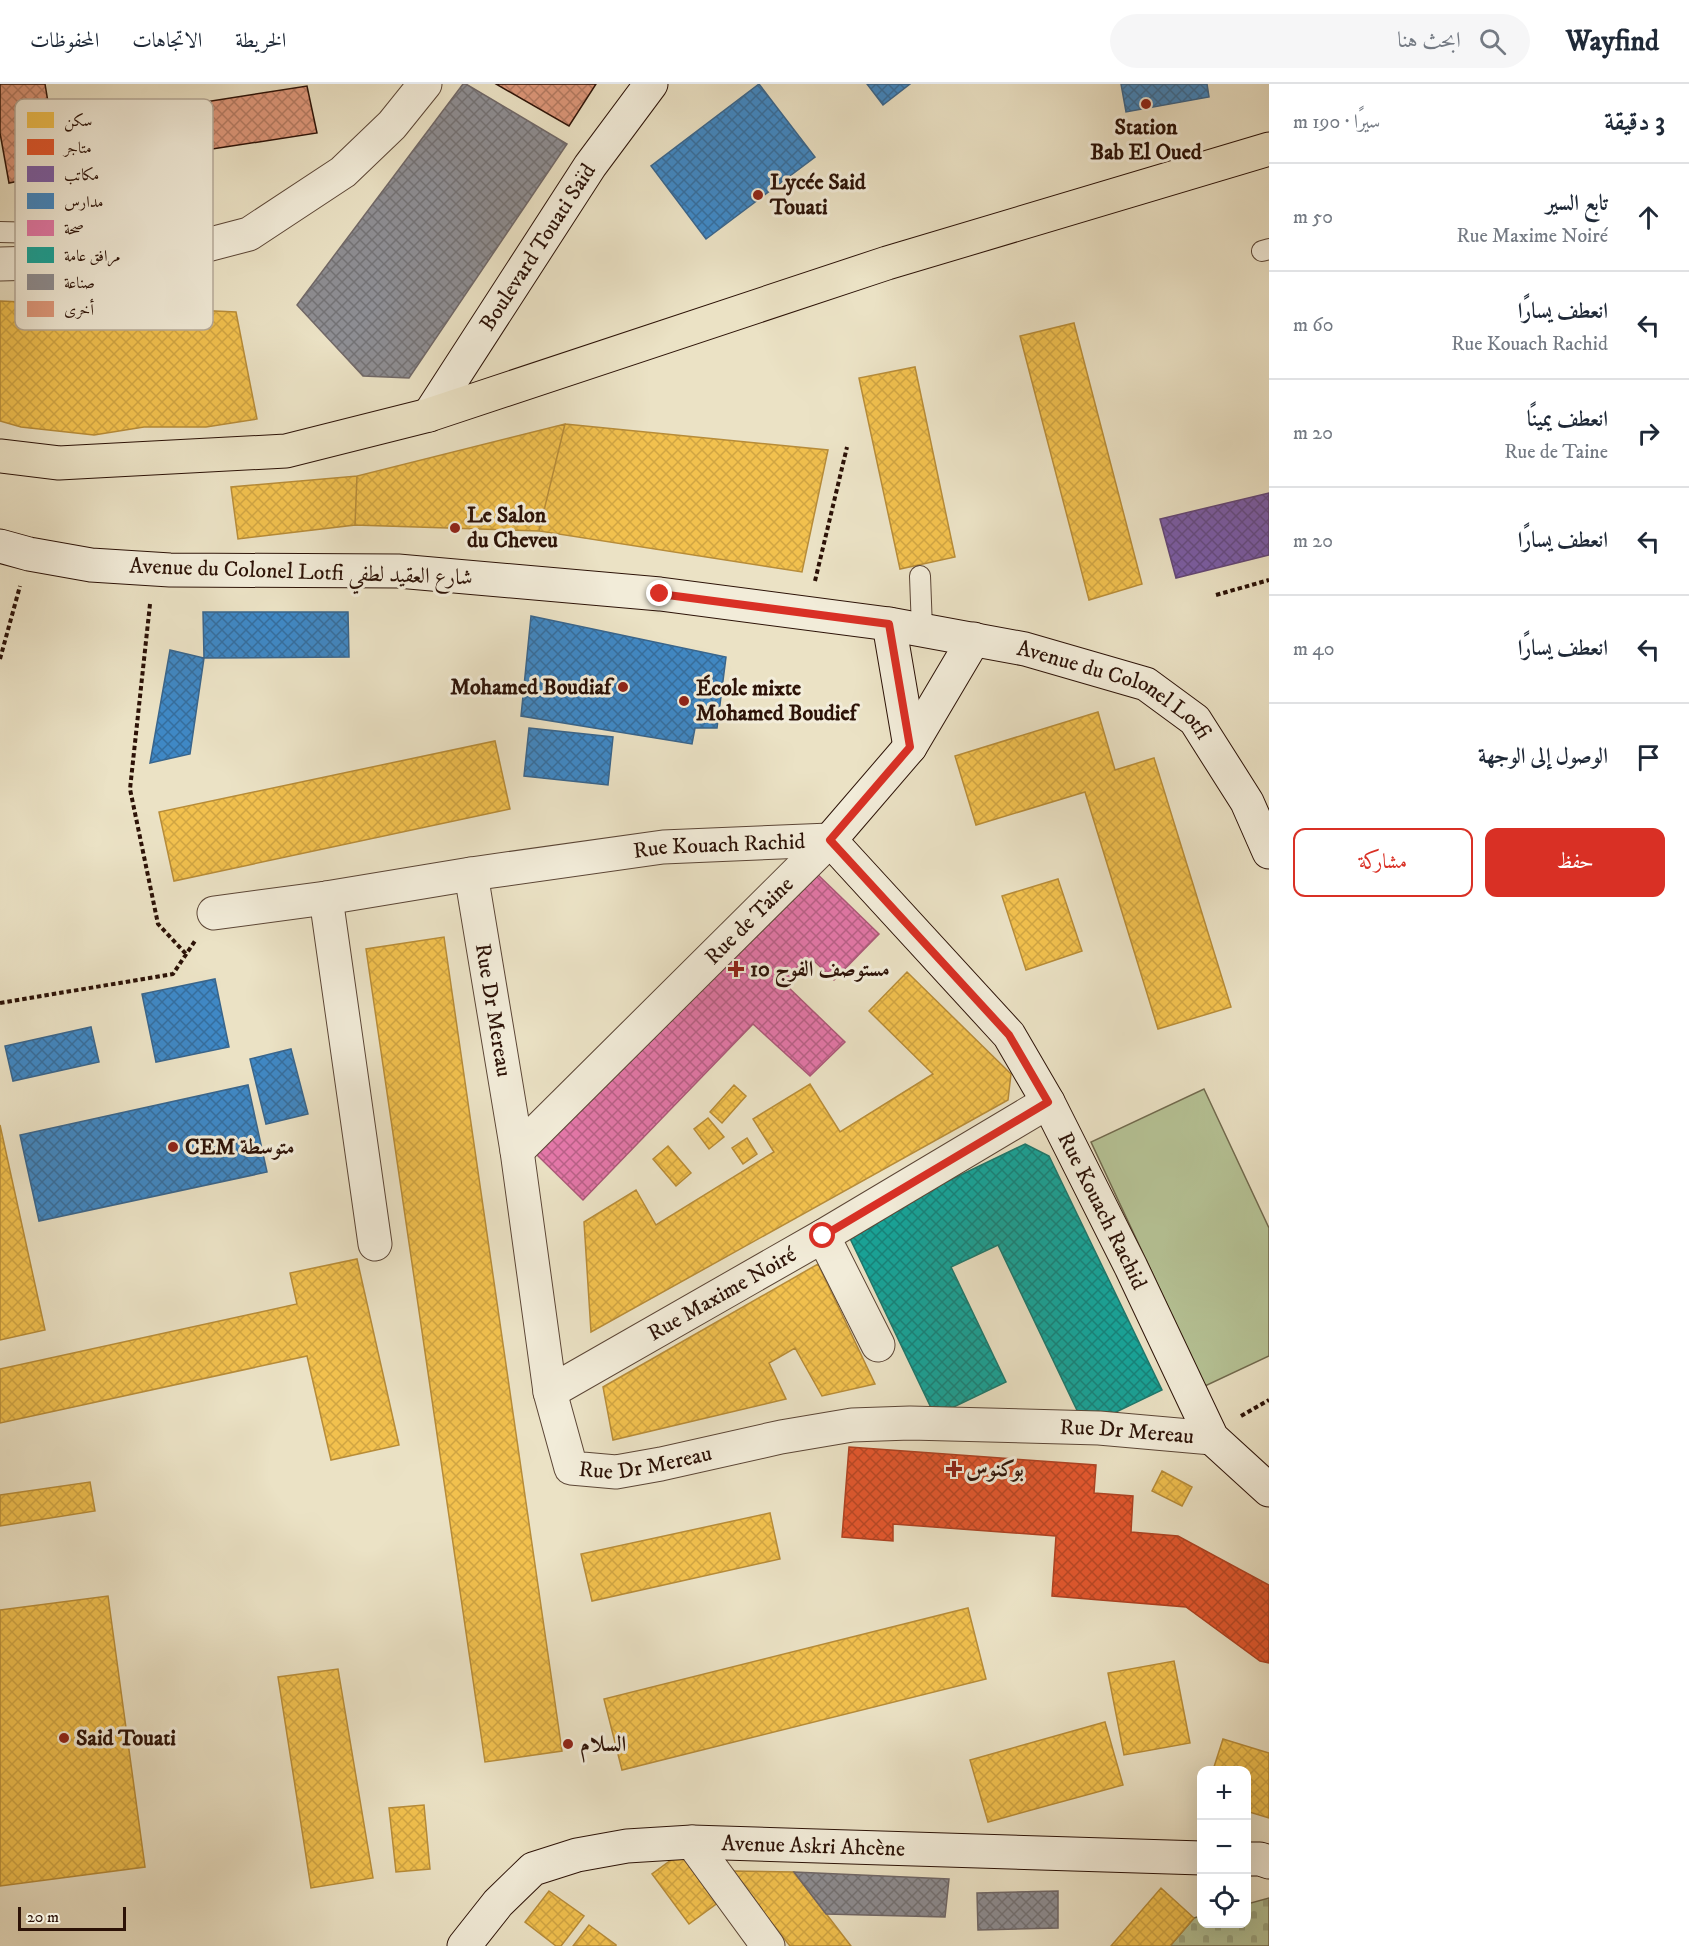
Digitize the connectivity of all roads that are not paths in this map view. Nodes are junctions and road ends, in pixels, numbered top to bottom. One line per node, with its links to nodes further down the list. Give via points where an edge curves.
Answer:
1 (425, 84): 6 (street, via 392,125 343,172 249,234)
2 (651, 84): 9 (street, Boulevard Touati Saïd, via 590,166)
3 (1269, 148): 9 (main road, via 887,263)
4 (0, 232): 5 (lane)
5 (15, 232)
6 (213, 244)
7 (0, 264): 8 (street)
8 (15, 264)
9 (429, 415): 10 (main road, via 286,451 59,463)
10 (0, 456)
11 (15, 550): 13 (street, Avenue du Colonel Lotfi شارع العقيد لطفي, via 91,565 170,570 398,571 660,594)
12 (920, 576): 14 (lane)
13 (889, 624): 14 (street, Avenue du Colonel Lotfi); 16 (street)
14 (922, 629): 15 (street, Avenue du Colonel Lotfi)
15 (974, 639): 16 (street, Rue de Taine); 18 (street, Avenue du Colonel Lotfi, via 1025,649 1146,684 1195,720 1247,802)
16 (910, 747): 17 (street, Rue de Taine)
17 (830, 840): 19 (street, Rue Kouach Rachid, via 663,847); 22 (street, Rue Kouach Rachid, via 1009,1035); 23 (street, Rue de Taine)
18 (1269, 852)
19 (471, 874): 20 (street, Rue Kouach Rachid); 23 (street, Rue Dr Mereau)
20 (326, 898): 21 (street, Rue Kouach Rachid); 25 (street)
21 (214, 913)
22 (1048, 1102): 24 (street, Rue Maxime Noiré); 28 (street, Rue Kouach Rachid)
23 (517, 1151): 27 (street, Rue Dr Mereau)
24 (823, 1236): 26 (street); 27 (street, Rue Maxime Noiré)
25 (375, 1244)
26 (878, 1345)
27 (550, 1392): 28 (street, Rue Dr Mereau, via 571,1468 616,1472 852,1425 1099,1428)
28 (1212, 1438): 29 (street, Rue Kouach Rachid)
29 (1269, 1490)
30 (692, 1842): 31 (street, Avenue Askri Ahcène); 34 (street, Avenue Askri Ahcène, via 627,1845 533,1869 498,1903); 35 (street)
31 (1197, 1858)
32 (1251, 1859): 33 (street)
33 (1269, 1862)
34 (464, 1946)
35 (768, 1946)

